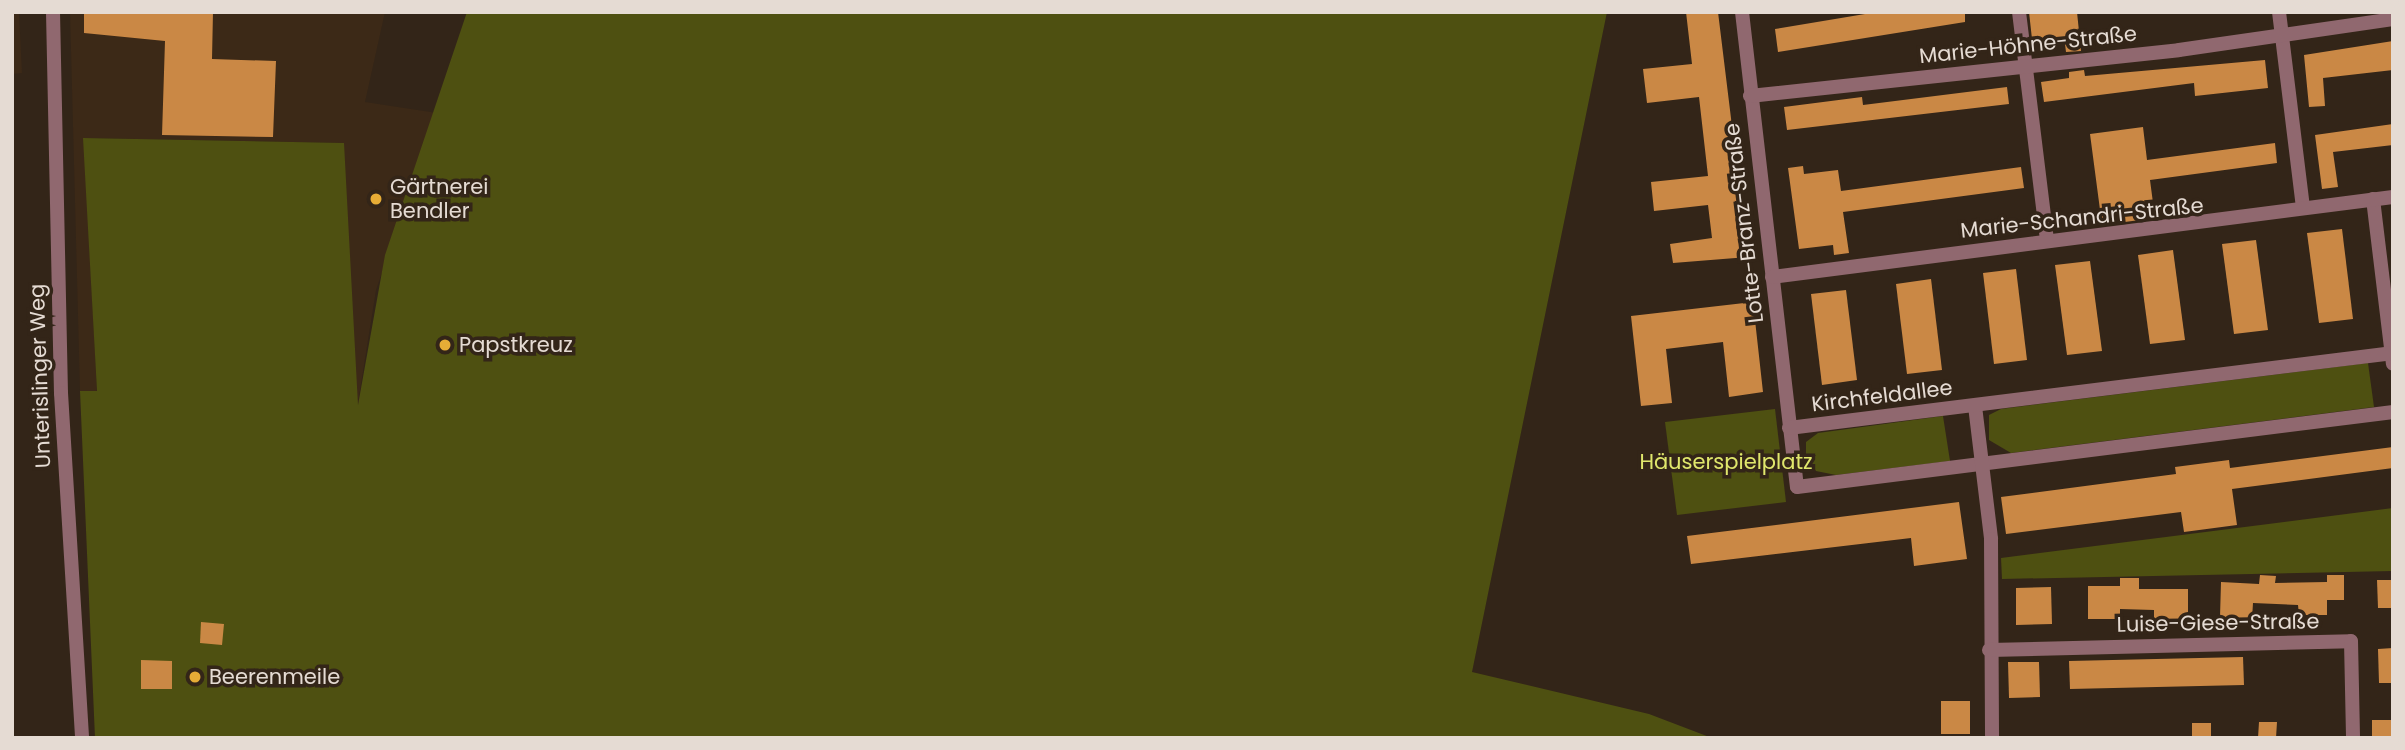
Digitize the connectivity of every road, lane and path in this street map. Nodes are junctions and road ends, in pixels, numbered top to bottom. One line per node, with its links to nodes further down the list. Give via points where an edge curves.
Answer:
1 (53, 12): 20 (street, Unterislinger Weg, via 61,393)
2 (1742, 12): 8 (street, Lotte-Branz-Straße)
3 (2019, 12): 7 (street)
4 (2279, 12): 6 (street)
5 (2393, 19): 6 (street, Marie-Höhne-Straße)
6 (2282, 33): 7 (street, Marie-Höhne-Straße); 11 (street)
7 (2025, 65): 8 (street, Marie-Höhne-Straße); 12 (street)
8 (1750, 96): 13 (street, Lotte-Branz-Straße)
9 (2393, 197): 10 (street, Marie-Schandri-Straße)
10 (2373, 199): 11 (street, Marie-Schandri-Straße); 14 (street)
11 (2303, 208): 12 (street, Marie-Schandri-Straße, via 2048,245)
12 (2047, 240): 13 (street, Marie-Schandri-Straße)
13 (1772, 277): 17 (street, Lotte-Branz-Straße)
14 (2392, 357): 15 (street, Kirchfeldallee)
15 (1975, 406): 17 (street, Kirchfeldallee); 18 (street, Kirchfeldallee)
16 (2393, 412): 18 (street, Kirchfeldallee)
17 (1789, 428): 18 (street, Kirchfeldallee, via 1797,487)
18 (1983, 465): 19 (street, via 1991,539)
19 (1989, 650): 21 (street); 22 (street, Luise-Giese-Straße, via 2351,641)
20 (82, 738)
21 (1992, 738)
22 (2353, 738)

